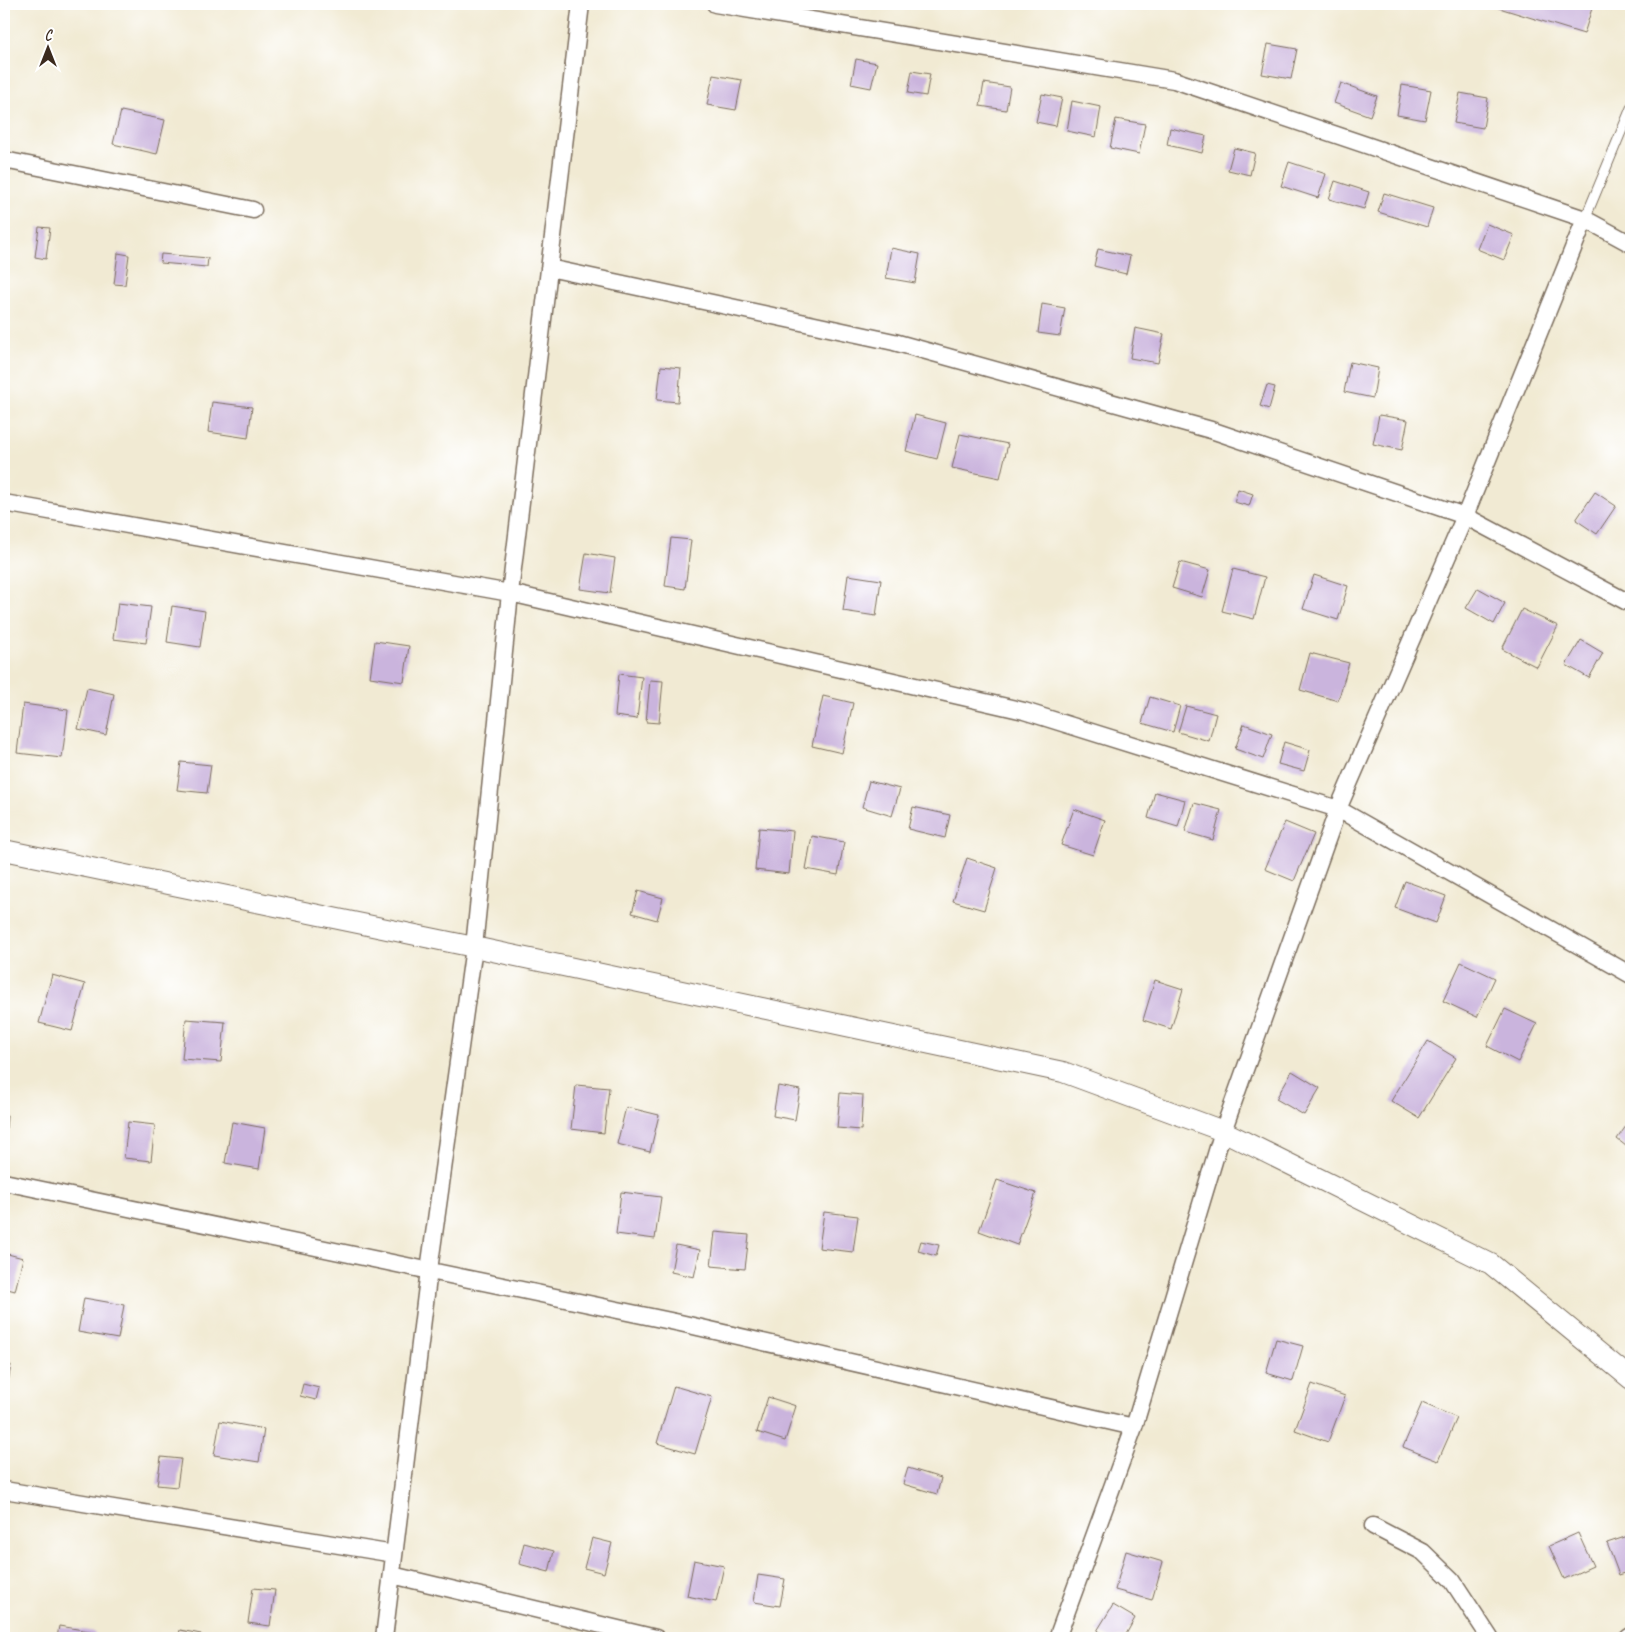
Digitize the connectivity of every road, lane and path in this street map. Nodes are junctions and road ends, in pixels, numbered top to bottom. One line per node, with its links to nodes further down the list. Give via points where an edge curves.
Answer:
1 (581, 4): 8 (street)
2 (715, 4): 6 (street, via 1174,80)
3 (1631, 108): 6 (lane)
4 (4, 160): 5 (street)
5 (254, 210)
6 (1585, 219): 7 (street); 10 (street)
7 (1631, 244)
8 (549, 268): 10 (street, via 894,342 1211,430); 11 (street)
9 (4, 503): 11 (street)
10 (1465, 516): 12 (street); 13 (street)
11 (510, 593): 13 (street, via 1024,711); 15 (street)
12 (1631, 604)
13 (1338, 809): 16 (street); 17 (street)
14 (4, 850): 15 (street)
15 (474, 947): 17 (street, via 1062,1072); 19 (street)
16 (1631, 976)
17 (1223, 1131): 20 (street, via 1491,1264); 21 (street)
18 (4, 1182): 19 (street)
19 (429, 1270): 21 (street, via 680,1323); 24 (street)
20 (1631, 1379)
21 (1134, 1427): 29 (street)
22 (4, 1490): 24 (street)
23 (1373, 1526): 30 (street, via 1423,1552 1452,1580)
24 (394, 1554): 25 (street)
25 (392, 1575): 27 (street); 28 (street)
26 (1631, 1636): 31 (street)
27 (384, 1638)
28 (656, 1638)
29 (1057, 1638)
30 (1490, 1638)
31 (1628, 1638)

